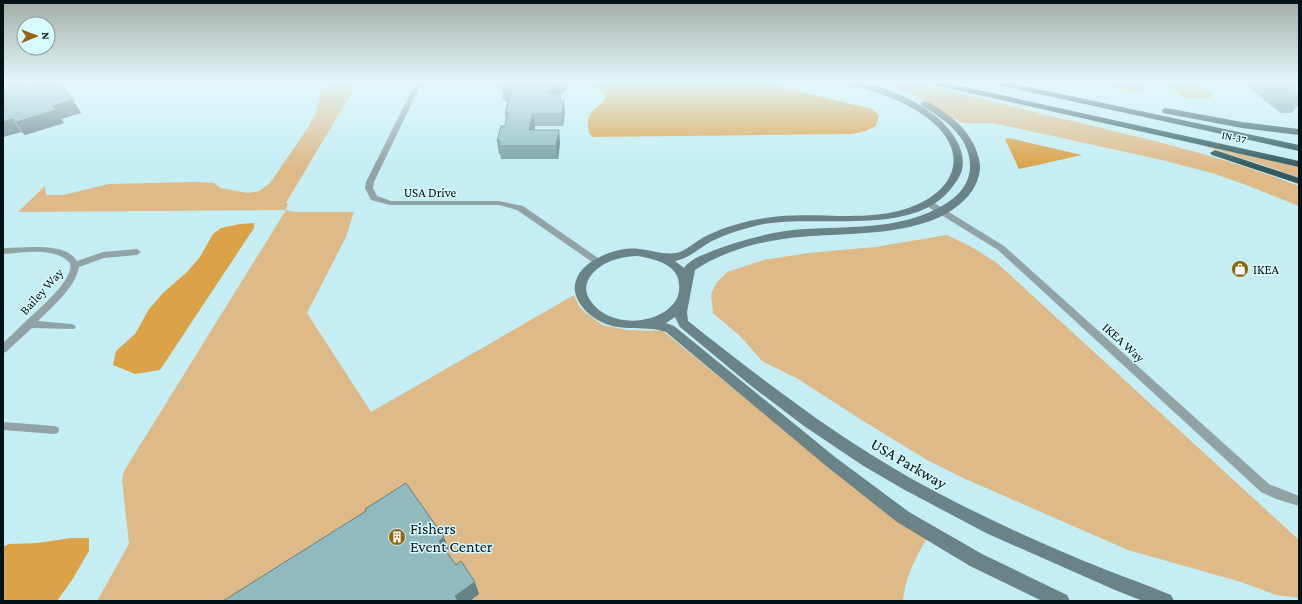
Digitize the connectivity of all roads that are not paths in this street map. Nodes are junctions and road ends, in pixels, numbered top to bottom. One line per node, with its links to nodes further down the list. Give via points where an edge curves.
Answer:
1 (405, 110): 21 (street, USA Drive, via 370,182 369,188 374,198 390,204 514,205 531,214)
2 (920, 110): 16 (street, via 937,122 951,138 958,163 956,173 947,188)
3 (935, 110): 17 (street, USA Parkway, via 950,120 967,141 975,160 974,176 969,188 961,198)
4 (1047, 110): 15 (highway, via 1210,151)
5 (1055, 110): 14 (highway, IN-37)
6 (1090, 110): 13 (highway)
7 (1122, 110): 12 (highway)
8 (1124, 110): 11 (highway, IN-37, via 1150,113)
9 (1162, 110): 10 (highway)
10 (1299, 132)
11 (1299, 143)
12 (1299, 148)
13 (1299, 156)
14 (1299, 164)
15 (1299, 181)
16 (928, 203): 17 (street, IKEA Way); 20 (street, via 903,213 880,217 798,218 752,224 721,233 680,256)
17 (942, 211): 23 (street, USA Parkway, via 918,222 890,228 804,233 762,240 700,261 690,268); 31 (street, IKEA Way, via 1001,248 1264,488)
18 (3, 251): 22 (street, via 54,251 69,257)
19 (137, 252): 22 (street, via 103,256)
20 (658, 256): 21 (street, via 627,253 617,254); 23 (street, via 677,267)
21 (598, 262): 26 (street, via 587,272 581,284 585,304 596,315 612,322)
22 (75, 265): 25 (street, Bailey Way, via 74,275 69,282)
23 (686, 282): 24 (street, USA Parkway)
24 (684, 300): 26 (street, via 677,310 665,318); 33 (street, USA Parkway, via 680,318 684,324 776,397 859,455 924,493 994,529 1062,560)
25 (28, 324): 27 (street); 28 (street, Bailey Way)
26 (641, 325): 32 (street, via 658,325 670,329 836,466 903,517 976,560)
27 (71, 327)
28 (3, 349)
29 (3, 426): 30 (street)
30 (54, 430)
31 (1299, 501)
32 (1061, 601)
33 (1165, 601)

